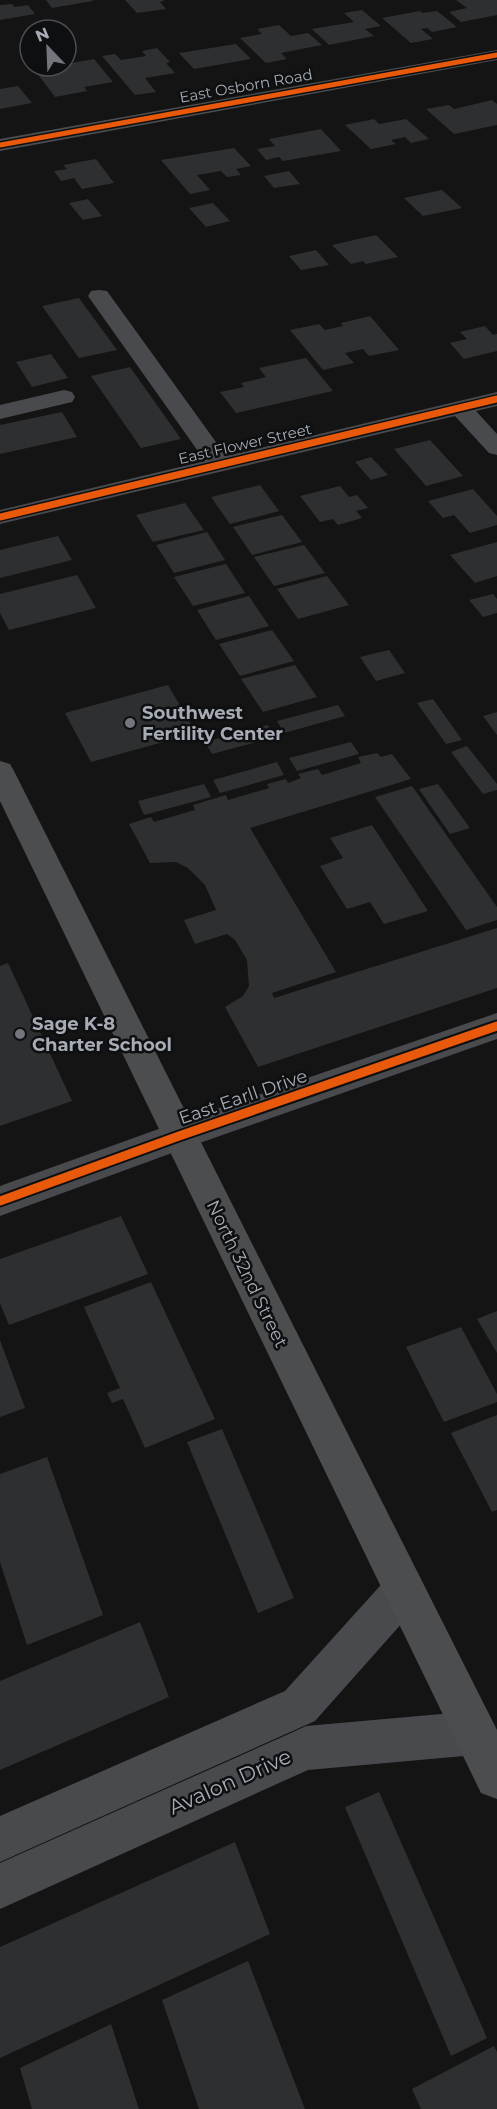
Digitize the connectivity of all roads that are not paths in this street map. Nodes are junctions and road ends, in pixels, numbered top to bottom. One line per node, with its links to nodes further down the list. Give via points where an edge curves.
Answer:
1 (497, 55): 2 (main road, East Osborn Road)
2 (0, 145)
3 (99, 297): 9 (street)
4 (64, 397): 7 (street)
5 (497, 399): 6 (street, East Flower Street)
6 (460, 408): 8 (street); 9 (street, East Flower Street)
7 (0, 412)
8 (497, 448)
9 (220, 465): 10 (street, East Flower Street)
10 (0, 517)
11 (3, 784): 13 (main road, North 32nd Street)
12 (497, 1026): 13 (street, East Earll Drive)
13 (179, 1136): 14 (street, East Earll Drive); 15 (main road, North 32nd Street)
14 (0, 1201)
15 (404, 1590): 16 (main road, North 32nd Street); 18 (street, via 300,1706)
16 (475, 1733): 17 (main road, North 32nd Street); 19 (street, Avalon Drive, via 306,1748)
17 (497, 1777)
18 (0, 1839)
19 (0, 1886)

